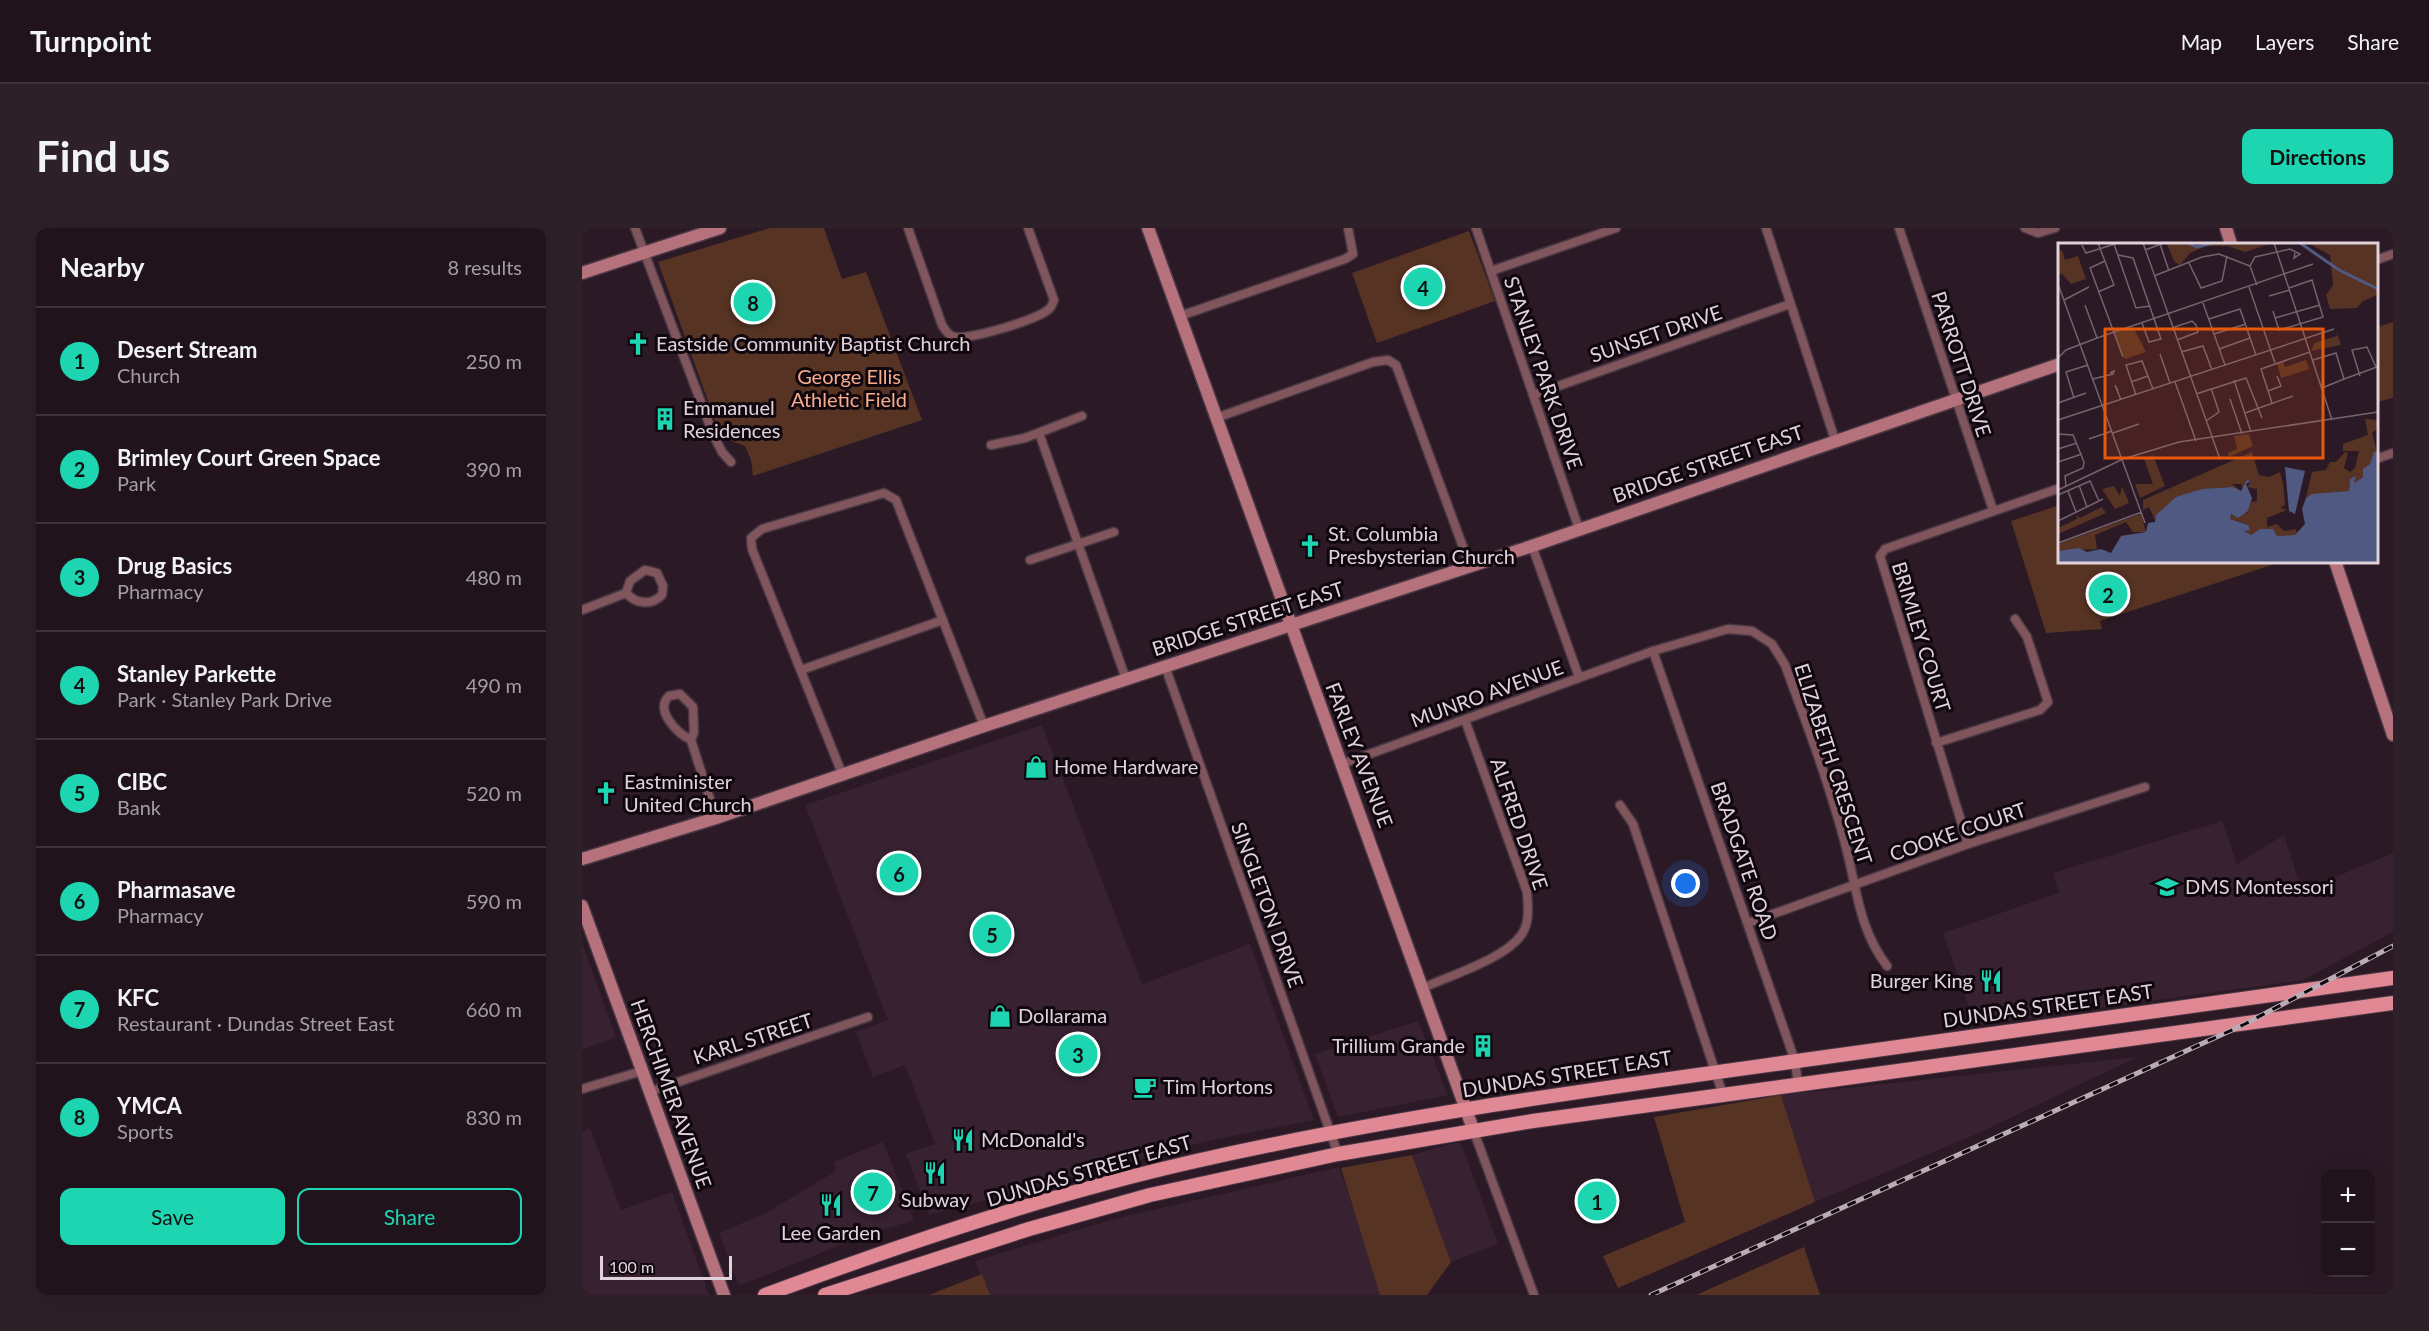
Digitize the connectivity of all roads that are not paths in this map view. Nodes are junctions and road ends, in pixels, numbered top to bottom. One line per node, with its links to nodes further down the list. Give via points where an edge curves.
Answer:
1 (635, 228): 15 (street)
2 (720, 228): 15 (street)
3 (908, 228): 4 (street, via 942,325 947,334 958,338 999,329 1051,307 1054,300)
4 (1028, 228)
5 (1148, 228): 21 (street, FARLEY AVENUE)
6 (1348, 228): 21 (street, via 1353,254 1345,259)
7 (1476, 228): 18 (street, STANLEY PARK DRIVE)
8 (1616, 228): 18 (street)
9 (1766, 228): 20 (street)
10 (1899, 228): 24 (street, PARROTT DRIVE)
11 (2025, 228): 12 (street, via 2038,233)
12 (2055, 228)
13 (2226, 228): 14 (street)
14 (2231, 243)
15 (643, 252): 19 (street); 32 (street, via 713,434)
16 (2393, 254): 17 (street)
17 (2378, 259)
18 (1491, 271): 23 (street, STANLEY PARK DRIVE)
19 (582, 273)
20 (1790, 304): 23 (street, SUNSET DRIVE); 28 (street)
21 (1180, 316): 26 (street, FARLEY AVENUE)
22 (2058, 365): 24 (street, BRIDGE STREET EAST)
23 (1533, 395): 35 (street, STANLEY PARK DRIVE)
24 (1955, 399): 28 (street, BRIDGE STREET EAST); 34 (street, PARROTT DRIVE)
25 (1082, 416): 27 (street)
26 (1216, 418): 41 (street, via 1388,360 1396,365); 46 (street, FARLEY AVENUE)
27 (1039, 433): 29 (street); 37 (street)
28 (1835, 440): 35 (street, BRIDGE STREET EAST)
29 (991, 446)
30 (2393, 453): 31 (street)
31 (2378, 458)
32 (731, 462)
33 (2058, 489): 34 (street, BRIMLEY COURT)
34 (1993, 510): 57 (street, BRIMLEY COURT, via 1885,549 1880,556)
35 (1579, 529): 38 (street, BRIDGE STREET EAST)
36 (1114, 532): 37 (street)
37 (1076, 543): 39 (street); 51 (street)
38 (1532, 546): 41 (street, BRIDGE STREET EAST); 50 (street, MUNRO AVENUE)
39 (1030, 560)
40 (2335, 562): 52 (street)
41 (1470, 566): 46 (street, BRIDGE STREET EAST)
42 (626, 593): 42 (street, via 639,602 658,599 662,595 660,578 657,573 640,571 630,581); 43 (street)
43 (582, 610)
44 (2015, 619): 57 (street, via 2027,637 2048,702 2040,710)
45 (943, 620): 49 (street); 49 (street, via 896,500 890,495 884,493 762,530 751,538 752,549); 54 (street)
46 (1290, 626): 48 (street, BRIDGE STREET EAST); 58 (street, FARLEY AVENUE)
47 (1653, 651): 50 (street, ELIZABETH CRESCENT); 65 (street, ELIZABETH CRESCENT, via 1728,629 1752,631 1772,644 1795,691 1846,846); 67 (street, BRADGATE ROAD)
48 (1165, 666): 51 (street, BRIDGE STREET EAST); 88 (street, SINGLETON DRIVE)
49 (801, 670): 59 (street)
50 (1579, 677): 53 (street, MUNRO AVENUE)
51 (1126, 678): 54 (street, BRIDGE STREET EAST)
52 (2390, 713): 55 (street)
53 (1465, 720): 58 (street, MUNRO AVENUE); 70 (street, ALFRED DRIVE, via 1527,892 1529,914 1523,932 1509,949)
54 (984, 726): 59 (street, BRIDGE STREET EAST)
55 (2393, 735)
56 (691, 740): 56 (street, via 693,707 680,694 669,696 664,711 669,721); 62 (street)
57 (1936, 742): 63 (street, BRIMLEY COURT)
58 (1342, 764): 70 (street, FARLEY AVENUE)
59 (843, 776): 62 (street, BRIDGE STREET EAST)
60 (2145, 787): 63 (street, COOKE COURT)
61 (1620, 805): 79 (street, via 1633,824)
62 (716, 818): 64 (street, BRIDGE STREET EAST)
63 (1968, 844): 65 (street, COOKE COURT)
64 (582, 859)
65 (1854, 885): 67 (street, COOKE COURT); 68 (street, ELIZABETH CRESCENT, via 1869,939)
66 (582, 906): 78 (street, HERCHIMER AVENUE)
67 (1748, 923): 77 (street, BRADGATE ROAD)
68 (1887, 966)
69 (2393, 978): 73 (main road, DUNDAS STREET EAST)
70 (1424, 987): 85 (street, FARLEY AVENUE)
71 (2393, 1003): 75 (main road, DUNDAS STREET EAST)
72 (868, 1017): 82 (street, KARL STREET)
73 (2104, 1018): 74 (main road, DUNDAS STREET EAST); 75 (main road)
74 (1980, 1035): 76 (main road); 77 (main road, DUNDAS STREET EAST)
75 (2109, 1042): 76 (main road, DUNDAS STREET EAST)
76 (1986, 1059): 80 (main road, DUNDAS STREET EAST)
77 (1795, 1061): 79 (main road, DUNDAS STREET EAST); 80 (street, BRADGATE ROAD)
78 (642, 1071): 81 (street); 82 (street, HERCHIMER AVENUE)
79 (1715, 1072): 83 (street); 84 (main road, DUNDAS STREET EAST)
80 (1798, 1084): 83 (main road, DUNDAS STREET EAST)
81 (582, 1089)
82 (649, 1092): 91 (street, HERCHIMER AVENUE)
83 (1723, 1095): 86 (main road, DUNDAS STREET EAST)
84 (1529, 1099): 85 (main road, DUNDAS STREET EAST); 86 (main road)
85 (1466, 1109): 87 (street, FARLEY AVENUE); 88 (main road, DUNDAS STREET EAST)
86 (1533, 1121): 87 (main road, DUNDAS STREET EAST)
87 (1473, 1129): 89 (main road, DUNDAS STREET EAST); 95 (street, FARLEY AVENUE)
88 (1331, 1133): 89 (street, SINGLETON DRIVE); 90 (main road, DUNDAS STREET EAST, via 1144,1174 932,1236)
89 (1338, 1154): 94 (main road, DUNDAS STREET EAST, via 1150,1195 1029,1229)
90 (827, 1272): 92 (main road, DUNDAS STREET EAST); 93 (main road)
91 (724, 1295)
92 (765, 1295)
93 (791, 1295)
94 (825, 1295)
95 (1534, 1295)

